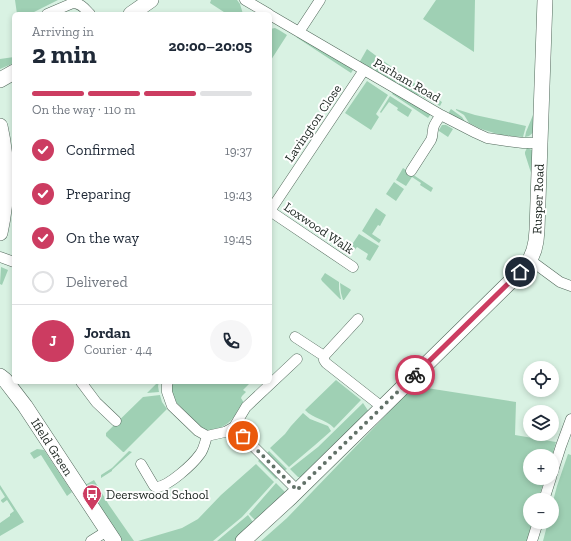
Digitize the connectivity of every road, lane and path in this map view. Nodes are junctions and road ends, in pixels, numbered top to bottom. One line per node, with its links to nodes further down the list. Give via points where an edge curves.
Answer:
1 (151, 0): 8 (street)
2 (245, 0): 5 (street, Parham Road)
3 (320, 0): 10 (street)
4 (546, 0): 16 (street, Rusper Road)
5 (254, 10)
6 (52, 12): 7 (street, via 73,3 77,3)
7 (88, 12)
8 (134, 12)
9 (272, 16): 10 (street, Parham Road)
10 (299, 32): 11 (street, Parham Road)
11 (364, 70): 14 (street, Parham Road); 18 (street, Lavington Close)
12 (12, 73): 13 (street)
13 (0, 80)
14 (441, 114): 16 (street, Parham Road, via 487,138); 17 (street, via 433,128 431,140)
15 (0, 126): 20 (street, via 7,187)
16 (540, 143): 22 (street, Rusper Road, via 537,230)
17 (411, 171)
18 (272, 208)
19 (272, 212): 24 (street, Loxwood Walk)
20 (0, 234)
21 (0, 257): 23 (street)
22 (530, 260): 25 (street, via 560,282); 35 (street, Rusper Road)
23 (12, 261)
24 (353, 268)
25 (571, 286)
26 (358, 319): 28 (street)
27 (295, 337): 28 (street)
28 (324, 356): 35 (street, via 326,363)
29 (297, 359): 31 (street)
30 (0, 376): 44 (street, Ifield Green, via 25,406)
31 (272, 383)
32 (85, 384): 37 (street, via 96,402)
33 (167, 384): 39 (street, via 172,406 198,431)
34 (271, 384): 38 (street, via 246,408)
35 (382, 407): 42 (street, Rusper Road)
36 (571, 419): 40 (street)
37 (116, 421)
38 (234, 427): 39 (street); 42 (street)
39 (207, 436): 41 (street, via 198,456 161,487 154,486)
40 (559, 452)
41 (141, 464)
42 (297, 490): 46 (street, Rusper Road)
43 (536, 529): 47 (street)
44 (110, 536): 45 (street)
45 (92, 541)
46 (243, 541)
47 (532, 541)

